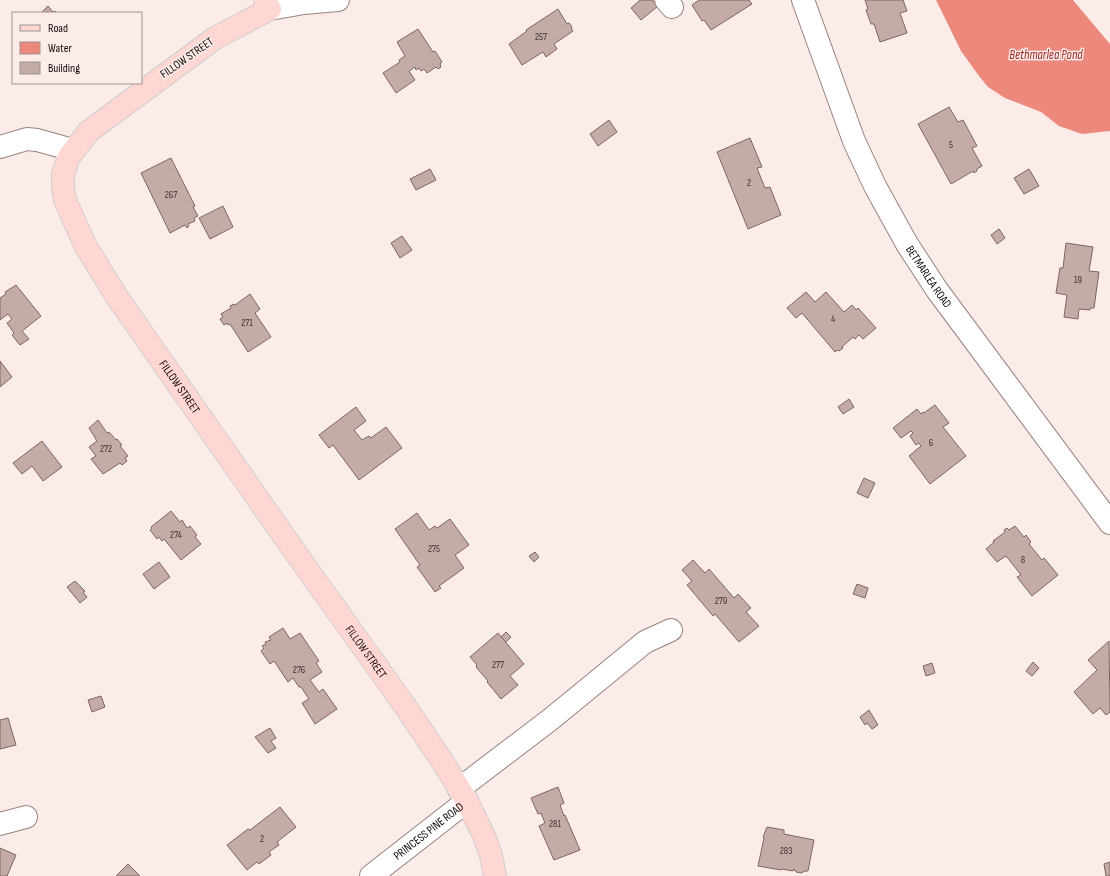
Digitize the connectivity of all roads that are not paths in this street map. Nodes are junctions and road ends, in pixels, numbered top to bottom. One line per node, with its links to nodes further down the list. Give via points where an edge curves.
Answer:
1 (338, 0): 3 (street, FILLOW STREET)
2 (802, 0): 6 (street, BETMARLEA ROAD, via 854,141 907,244 937,290)
3 (267, 4): 5 (main road, FILLOW STREET, via 184,60 88,132)
4 (0, 147): 5 (street, via 27,139)
5 (73, 150): 8 (main road, FILLOW STREET, via 63,174 63,190 65,200 89,252 117,297 400,700)
6 (1110, 523)
7 (671, 630): 8 (street, PRINCESS PINE ROAD, via 645,642)
8 (463, 795): 11 (street, PRINCESS PINE ROAD); 12 (main road, FILLOW STREET, via 484,836)
9 (26, 817): 10 (street)
10 (0, 824)
11 (371, 876)
12 (495, 876)

